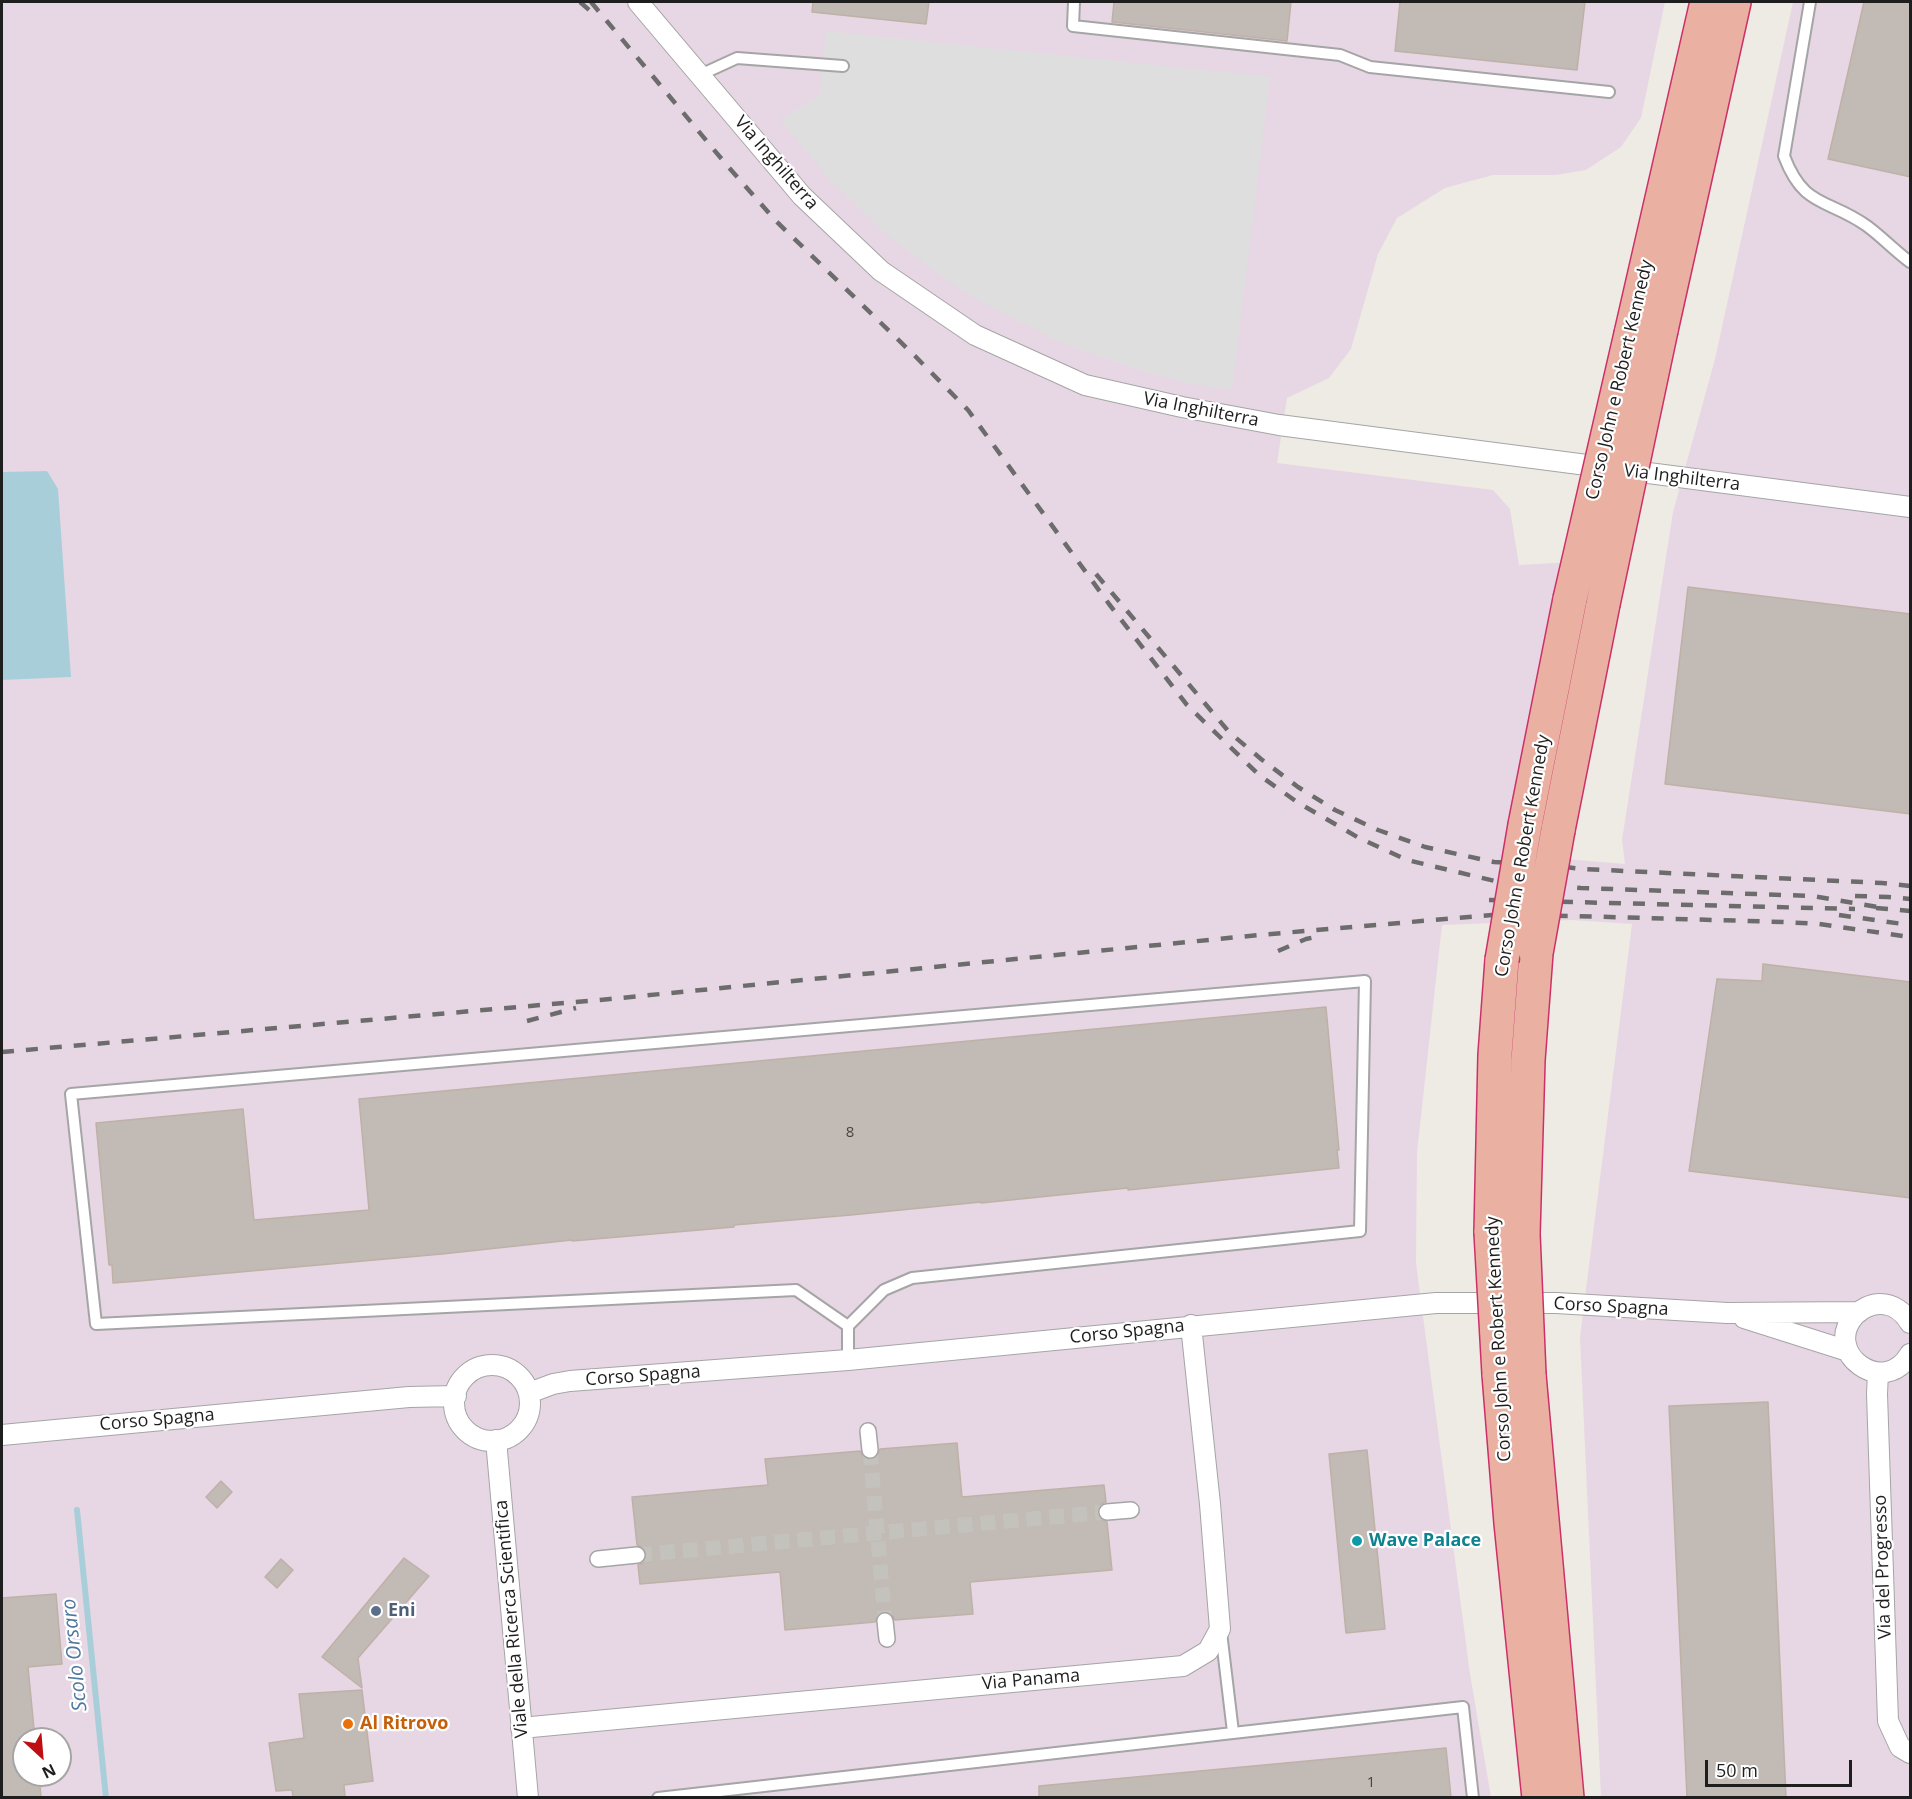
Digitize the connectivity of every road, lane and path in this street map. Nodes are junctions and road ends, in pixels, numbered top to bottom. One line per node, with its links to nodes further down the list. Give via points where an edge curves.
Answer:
1 (638, 2): 7 (street, Via Inghilterra)
2 (1074, 2): 8 (lane, via 1073,26 1340,55 1370,68)
3 (1707, 2): 10 (highway, Corso John e Robert Kennedy)
4 (1734, 2): 10 (highway, Corso John e Robert Kennedy)
5 (1810, 2): 9 (lane, via 1785,156 1791,174 1806,194 1866,225)
6 (843, 66): 7 (lane, via 737,58)
7 (700, 75): 11 (street, Via Inghilterra, via 802,196 881,271 975,335 1085,385 1280,425)
8 (1609, 92)
9 (1911, 262)
10 (1646, 332): 21 (highway, Corso John e Robert Kennedy, bridge, via 1603,604 1536,953); 21 (highway, Corso John e Robert Kennedy, bridge, via 1570,599 1524,825 1502,960 1495,1055 1491,1232)
11 (1911, 507)
12 (1859, 1312): 13 (street, Corso Spagna); 14 (street, Corso Spagna, via 1880,1304 1892,1306); 17 (street, via 1847,1330)
13 (1727, 1313): 15 (street, Corso Spagna, via 1556,1303 1436,1303); 17 (street, Corso Spagna)
14 (1910, 1321)
15 (1191, 1325): 19 (street, Corso Spagna); 33 (street)
16 (848, 1326): 16 (lane, via 884,1290 912,1278 1360,1231 1365,981 71,1094 96,1324 796,1290); 19 (lane)
17 (1848, 1351): 20 (street, Corso Spagna, via 1863,1369)
18 (1909, 1359): 20 (street, via 1897,1369)
19 (848, 1360): 22 (street, Corso Spagna, via 570,1381)
20 (1878, 1373): 37 (street, Via del Progresso, via 1888,1721 1900,1747)
21 (1514, 1375): 41 (highway, Corso John e Robert Kennedy, via 1514,1558); 42 (highway, Corso John e Robert Kennedy)
22 (529, 1393): 23 (street, via 514,1372 487,1366 466,1376); 26 (street, via 528,1418 521,1429)
23 (456, 1396): 25 (street, Corso Spagna); 26 (street, via 459,1422 467,1431 478,1438)
24 (867, 1431): 27 (street)
25 (2, 1435)
26 (496, 1440): 35 (street, Viale della Ricerca Scientifica)
27 (870, 1450)
28 (1131, 1510): 29 (street)
29 (1107, 1512)
30 (637, 1555): 31 (street)
31 (598, 1558)
32 (885, 1622): 34 (street)
33 (1220, 1629): 35 (street, Via Panama, via 1208,1651 1183,1666); 36 (lane)
34 (887, 1639)
35 (521, 1728): 38 (street, Viale della Ricerca Scientifica)
36 (1233, 1732): 39 (lane); 40 (lane, via 1463,1707)
37 (1911, 1753)
38 (528, 1797)
39 (658, 1797)
40 (1473, 1797)
41 (1539, 1797)
42 (1567, 1797)

